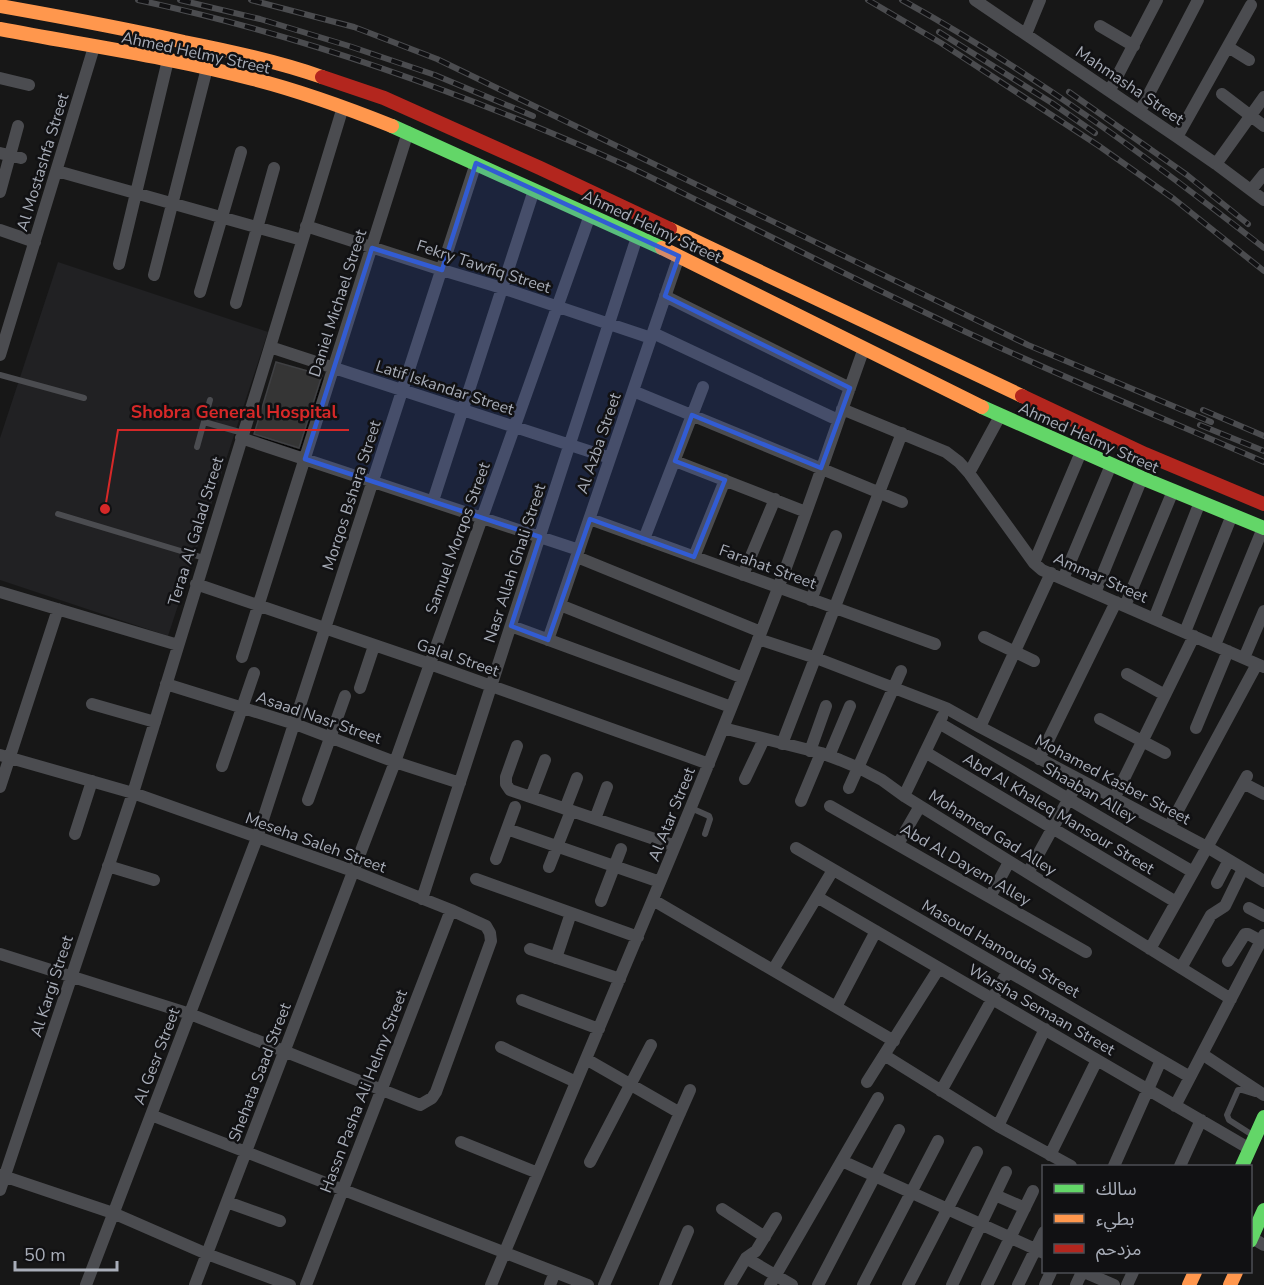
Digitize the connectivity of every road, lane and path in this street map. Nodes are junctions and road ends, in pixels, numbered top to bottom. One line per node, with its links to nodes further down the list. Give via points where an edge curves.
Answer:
1 (1040, 0): 9 (street)
2 (1157, 0): 10 (street)
3 (1198, 0): 22 (street)
4 (983, 2): 9 (street, Mahmasha Street)
5 (1251, 5): 12 (street)
6 (0, 6): 84 (main road, Ahmed Helmy Street, via 224,50 305,70 384,98)
7 (1100, 26): 10 (street)
8 (0, 29): 11 (main road, Ahmed Helmy Street)
9 (1026, 34): 18 (street, Mahmasha Street)
10 (1134, 46): 18 (street)
11 (94, 47): 13 (main road, Ahmed Helmy Street); 33 (street, Al Mostashfa Street)
12 (1228, 47): 14 (street); 27 (street)
13 (168, 60): 15 (main road, Ahmed Helmy Street); 38 (street)
14 (1249, 60)
15 (207, 68): 21 (main road, Ahmed Helmy Street); 40 (street)
16 (0, 78): 17 (street)
17 (29, 85)
18 (1110, 90): 22 (street, Mahmasha Street)
19 (1222, 94): 23 (street)
20 (1264, 97): 23 (street)
21 (343, 107): 26 (main road, Ahmed Helmy Street); 43 (street, Teraa Al Galad Street)
22 (1140, 111): 27 (street, Mahmasha Street)
23 (1251, 116): 25 (street); 31 (street)
24 (18, 126): 29 (street)
25 (1264, 126)
26 (408, 132): 30 (main road, Ahmed Helmy Street); 49 (street, Daniel Michael Street)
27 (1177, 137): 31 (street, Mahmasha Street)
28 (241, 152): 42 (street)
29 (10, 156): 37 (street)
30 (476, 163): 35 (main road, Ahmed Helmy Street); 52 (street, Morqos Bshara Street)
31 (1216, 164): 36 (street, Mahmasha Street)
32 (274, 168): 44 (street)
33 (57, 171): 38 (street); 48 (street, Al Mostashfa Street)
34 (1264, 174): 36 (street)
35 (534, 190): 41 (main road, Ahmed Helmy Street); 54 (street)
36 (1251, 190): 39 (street, Mahmasha Street)
37 (0, 192)
38 (136, 193): 40 (street); 51 (street)
39 (1264, 200)
40 (173, 203): 42 (street); 53 (street)
41 (590, 215): 46 (main road, Ahmed Helmy Street); 58 (street, Samuel Morqos Street)
42 (222, 217): 44 (street); 55 (street)
43 (306, 226): 47 (street, Teraa Al Galad Street); 49 (street, Fekry Tawfiq Street)
44 (258, 227): 47 (street); 57 (street)
45 (0, 230): 48 (street)
46 (637, 237): 50 (main road, Ahmed Helmy Street); 59 (street, Nasr Allah Ghali Street)
47 (302, 240): 62 (street, Teraa Al Galad Street)
48 (35, 242): 60 (street, Al Mostashfa Street)
49 (372, 248): 52 (street, Fekry Tawfiq Street); 65 (street, Daniel Michael Street)
50 (679, 256): 56 (street, Al Azba Street); 63 (main road, Ahmed Helmy Street)
51 (119, 264)
52 (442, 270): 54 (street, Fekry Tawfiq Street); 69 (street, Morqos Bshara Street)
53 (154, 276)
54 (502, 288): 58 (street, Fekry Tawfiq Street); 73 (street)
55 (200, 292)
56 (665, 296): 61 (street, Al Azba Street); 68 (street)
57 (236, 303)
58 (558, 307): 59 (street, Fekry Tawfiq Street); 78 (street, Samuel Morqos Street)
59 (609, 324): 61 (street, Fekry Tawfiq Street); 81 (street, Nasr Allah Ghali Street)
60 (3, 334): 64 (street, Al Mostashfa Street)
61 (652, 336): 70 (street, Al Azba Street); 75 (street, Fekry Tawfiq Street)
62 (270, 347): 65 (street, Latif Iskandar Street); 80 (street, Teraa Al Galad Street)
63 (864, 348): 68 (street, Al Atar Street); 76 (main road, Ahmed Helmy Street)
64 (0, 355)
65 (334, 368): 69 (street, Latif Iskandar Street); 86 (street, Daniel Michael Street)
66 (0, 375): 71 (lane)
67 (703, 387): 74 (street)
68 (850, 388): 75 (street, Al Atar Street)
69 (403, 390): 73 (street, Latif Iskandar Street); 93 (street, Morqos Bshara Street)
70 (633, 391): 74 (street); 85 (street, Al Azba Street)
71 (84, 398)
72 (210, 400): 77 (lane)
73 (462, 410): 78 (street, Latif Iskandar Street); 97 (street)
74 (692, 415): 87 (street); 89 (street)
75 (840, 415): 79 (street, Ammar Street); 89 (street, Al Atar Street)
76 (1000, 416): 83 (main road, Ahmed Helmy Street); 90 (street)
77 (204, 423): 80 (lane); 82 (lane)
78 (514, 427): 81 (street, Latif Iskandar Street); 104 (street, Samuel Morqos Street)
79 (902, 434): 90 (street, Ammar Street, via 946,452); 95 (street)
80 (242, 436): 86 (street, Mohamed Kasber Street); 112 (street, Teraa Al Galad Street)
81 (570, 445): 85 (street, Latif Iskandar Street); 108 (street, Nasr Allah Ghali Street)
82 (197, 447)
83 (1081, 452): 88 (main road, Ahmed Helmy Street); 113 (street)
84 (1145, 454): 91 (main road); 100 (main road, Ahmed Helmy Street)
85 (610, 458): 105 (street, Al Azba Street)
86 (305, 459): 93 (street, Mohamed Kasber Street); 123 (street, Daniel Michael Street)
87 (675, 461): 92 (street); 109 (street)
88 (1111, 465): 91 (main road, Ahmed Helmy Street); 116 (street)
89 (821, 468): 95 (street); 101 (street, Al Atar Street)
90 (969, 473): 113 (street, Ammar Street)
91 (1139, 477): 94 (main road, Ahmed Helmy Street); 120 (street)
92 (724, 480): 96 (street); 111 (street)
93 (373, 482): 97 (street, Mohamed Kasber Street); 130 (street, Morqos Bshara Street)
94 (1173, 491): 99 (main road, Ahmed Helmy Street); 122 (street)
95 (879, 493): 98 (street); 125 (street)
96 (775, 499): 101 (street); 115 (street)
97 (433, 501): 104 (street, Mohamed Kasber Street)
98 (902, 502)
99 (1200, 502): 103 (main road, Ahmed Helmy Street); 128 (street)
100 (1264, 504)
101 (806, 512): 118 (street, Al Atar Street)
102 (58, 514): 112 (lane)
103 (1232, 515): 106 (main road, Ahmed Helmy Street); 131 (street)
104 (482, 518): 108 (street, Mohamed Kasber Street); 145 (street, Samuel Morqos Street)
105 (590, 519): 109 (street, Farahat Street); 110 (street, Al Azba Street)
106 (1263, 528): 137 (street)
107 (836, 536): 121 (street)
108 (540, 537): 110 (street, Mohamed Kasber Street); 129 (street, Nasr Allah Ghali Street)
109 (644, 539): 111 (street, Farahat Street)
110 (578, 554): 124 (street, Al Azba Street); 132 (street, Mohamed Kasber Street)
111 (694, 557): 115 (street, Farahat Street)
112 (204, 558): 117 (street, Teraa Al Galad Street)
113 (1034, 563): 114 (street, Ammar Street)
114 (1051, 573): 116 (street, Ammar Street); 139 (street)
115 (743, 575): 118 (street, Farahat Street)
116 (1063, 579): 120 (street, Ammar Street)
117 (196, 584): 123 (street, Galal Street); 136 (street, Teraa Al Galad Street)
118 (778, 588): 121 (street, Farahat Street); 132 (street, Al Atar Street)
119 (0, 592): 126 (street)
120 (1095, 593): 122 (street, Ammar Street)
121 (811, 600): 125 (street, Farahat Street)
122 (1121, 604): 128 (street, Ammar Street); 179 (street)
123 (258, 605): 130 (street, Galal Street); 141 (street, Daniel Michael Street)
124 (560, 605): 134 (street, Al Azba Street); 150 (street)
125 (835, 608): 135 (street, Farahat Street); 142 (street)
126 (58, 609): 136 (street); 178 (street)
127 (1264, 611): 143 (street)
128 (1154, 619): 131 (street, Ammar Street)
129 (511, 626): 134 (street); 152 (street, Nasr Allah Ghali Street)
130 (326, 629): 138 (street, Galal Street); 166 (street, Morqos Bshara Street)
131 (1189, 634): 137 (street, Ammar Street); 155 (street)
132 (760, 635): 142 (street, Mohamed Kasber Street); 150 (street, Al Atar Street)
133 (984, 637): 139 (street)
134 (548, 640): 160 (street)
135 (935, 644)
136 (178, 645): 151 (street, Teraa Al Galad Street)
137 (1215, 645): 140 (street, Ammar Street)
138 (374, 646): 145 (street, Galal Street); 153 (street)
139 (1015, 651): 144 (street); 167 (street)
140 (1228, 651): 143 (street, Ammar Street); 169 (street)
141 (242, 657)
142 (816, 658): 154 (street, Mohamed Kasber Street); 173 (street)
143 (1244, 658): 146 (street, Ammar Street)
144 (1034, 661)
145 (430, 664): 152 (street, Galal Street); 181 (street, Samuel Morqos Street)
146 (1260, 665): 208 (street)
147 (902, 672): 154 (street)
148 (254, 673): 161 (street)
149 (1127, 674): 155 (street)
150 (743, 678): 160 (street, Al Atar Street)
151 (166, 684): 161 (street, Asaad Nasr Street); 164 (street, Teraa Al Galad Street)
152 (491, 686): 182 (street, Galal Street); 189 (street, Nasr Allah Ghali Street)
153 (360, 688)
154 (895, 688): 162 (street, Mohamed Kasber Street); 184 (street)
155 (1165, 694): 172 (street)
156 (345, 696): 170 (street)
157 (92, 704): 164 (street)
158 (826, 706): 177 (street)
159 (850, 706): 177 (street)
160 (731, 707): 168 (street, Al Atar Street)
161 (242, 708): 166 (street, Asaad Nasr Street); 183 (street)
162 (946, 708): 165 (street); 167 (street, Mohamed Kasber Street)
163 (1100, 719): 172 (street)
164 (155, 722): 193 (street, Teraa Al Galad Street)
165 (939, 723): 175 (street); 197 (street, Shaaban Alley)
166 (295, 724): 170 (street, Asaad Nasr Street); 212 (street, Morqos Bshara Street)
167 (980, 727): 179 (street, Mohamed Kasber Street)
168 (723, 728): 171 (street, Mohamed Gad Alley); 182 (street, Al Atar Street)
169 (1196, 728)
170 (330, 738): 181 (street, Asaad Nasr Street); 199 (street)
171 (764, 739): 173 (street, Mohamed Gad Alley); 186 (street)
172 (1142, 741): 176 (street); 198 (street)
173 (782, 744): 177 (street, Mohamed Gad Alley)
174 (517, 746): 196 (street, via 506,784 510,790)
175 (925, 752): 195 (street); 207 (street, Abd Al Khaleq Mansour Street)
176 (1165, 753)
177 (820, 754): 184 (street, Mohamed Gad Alley); 200 (street)
178 (5, 756): 188 (street, Meseha Saleh Street); 191 (street)
179 (1039, 759): 187 (street, Mohamed Kasber Street)
180 (545, 760): 196 (street)
181 (395, 762): 189 (street, Asaad Nasr Street); 227 (street, Samuel Morqos Street)
182 (709, 764): 204 (street, Al Atar Street)
183 (222, 766)
184 (859, 768): 192 (street); 195 (street, Mohamed Gad Alley)
185 (576, 778): 205 (street)
186 (746, 779)
187 (1079, 780): 197 (street); 198 (street, Mohamed Kasber Street)
188 (92, 782): 193 (street, Meseha Saleh Street); 210 (street)
189 (460, 783): 237 (street, Nasr Allah Ghali Street)
190 (607, 787): 206 (street)
191 (0, 788)
192 (849, 788)
193 (133, 793): 212 (street, Meseha Saleh Street); 222 (street, Al Kargi Street)
194 (1264, 794): 217 (street, via 1245,779)
195 (904, 796): 202 (street, Mohamed Gad Alley)
196 (531, 797): 205 (street)
197 (1068, 799): 207 (street); 228 (street, Shaaban Alley)
198 (1114, 799): 208 (street, Mohamed Kasber Street)
199 (308, 800)
200 (801, 801)
201 (830, 806): 213 (street, Abd Al Dayem Alley)
202 (920, 806): 213 (street); 221 (street, Mohamed Gad Alley)
203 (515, 807): 209 (street)
204 (691, 808): 211 (lane, via 709,816); 215 (street, Al Atar Street)
205 (568, 810): 206 (street); 214 (street)
206 (595, 819): 215 (street)
207 (1053, 827): 229 (street); 240 (street, Abd Al Khaleq Mansour Street)
208 (1169, 827): 217 (street, Mohamed Kasber Street)
209 (507, 829): 214 (street); 219 (street)
210 (75, 834)
211 (705, 834)
212 (257, 838): 227 (street, Meseha Saleh Street); 264 (street, Al Gesr Street)
213 (898, 844): 236 (street, Abd Al Dayem Alley)
214 (558, 846): 223 (street); 224 (street)
215 (675, 846): 233 (street, Al Atar Street)
216 (796, 848): 226 (street, Masoud Hamouda Street)
217 (1207, 848): 220 (street, Mohamed Kasber Street); 228 (street)
218 (621, 849): 223 (street)
219 (496, 859)
220 (1229, 860): 225 (street, Mohamed Kasber Street); 234 (street)
221 (1009, 862): 229 (street, Mohamed Gad Alley); 236 (street)
222 (108, 866): 231 (street); 258 (street, Al Kargi Street)
223 (614, 866): 233 (street); 239 (street)
224 (549, 867)
225 (1243, 868): 232 (street, Mohamed Kasber Street); 255 (street, via 1226,906 1211,915)
226 (833, 870): 235 (street); 257 (street, Masoud Hamouda Street)
227 (353, 871): 237 (street, Meseha Saleh Street); 270 (street, Shehata Saad Street)
228 (1193, 872): 240 (street)
229 (1028, 873): 249 (street, Mohamed Gad Alley)
230 (476, 879): 243 (street)
231 (154, 880)
232 (1264, 880)
233 (660, 882): 238 (street, Al Atar Street)
234 (1217, 883)
235 (817, 897): 245 (street, Warsha Semaan Street); 256 (street)
236 (990, 897): 250 (street, Abd Al Dayem Alley)
237 (422, 899): 242 (street, Meseha Saleh Street)
238 (653, 900): 246 (street, Al Atar Street); 256 (street)
239 (601, 901)
240 (1176, 902): 249 (street)
241 (1250, 908): 244 (street)
242 (451, 910): 280 (street, Hassn Pasha Ali Helmy Street); 280 (street, Meseha Saleh Street, via 486,926 491,941 436,1092 420,1105)
243 (571, 913): 246 (street); 252 (street)
244 (1264, 916)
245 (876, 931): 254 (street, Warsha Semaan Street); 263 (street)
246 (638, 937): 259 (street, Al Atar Street)
247 (1263, 938): 253 (street, via 1246,933); 261 (street)
248 (530, 949): 252 (street)
249 (1150, 949): 255 (street, Mohamed Gad Alley)
250 (1086, 952)
251 (0, 954): 258 (street)
252 (556, 958): 259 (street)
253 (1228, 961)
254 (939, 968): 260 (street, Warsha Semaan Street); 267 (street)
255 (1181, 968): 261 (street, Mohamed Gad Alley)
256 (772, 970): 263 (street)
257 (1008, 971): 260 (street); 275 (street, Masoud Hamouda Street)
258 (71, 976): 264 (street); 307 (street, Al Kargi Street)
259 (620, 980): 265 (street, Al Atar Street)
260 (993, 999): 266 (street, Warsha Semaan Street); 283 (street)
261 (1231, 999): 271 (street)
262 (522, 1000): 265 (street)
263 (836, 1007): 267 (street)
264 (190, 1014): 270 (street); 288 (street, Al Gesr Street)
265 (599, 1029): 273 (street, Al Atar Street)
266 (1045, 1029): 274 (street, Warsha Semaan Street); 291 (street)
267 (894, 1041): 272 (street)
268 (651, 1045): 279 (street)
269 (501, 1047): 277 (street)
270 (284, 1052): 280 (street); 296 (street, Shehata Saad Street)
271 (1202, 1054): 276 (street); 284 (street)
272 (884, 1055): 278 (street); 283 (street)
273 (586, 1059): 277 (street, Al Atar Street); 279 (street)
274 (1097, 1060): 282 (street, Warsha Semaan Street); 298 (street)
275 (1161, 1060): 276 (street, Masoud Hamouda Street); 282 (street)
276 (1190, 1077): 286 (street)
277 (576, 1082): 306 (street, Al Atar Street)
278 (867, 1082)
279 (630, 1084): 287 (street); 300 (street)
280 (381, 1090): 310 (street, Hassn Pasha Ali Helmy Street)
281 (690, 1090): 287 (street)
282 (1148, 1090): 286 (street, Warsha Semaan Street); 302 (street)
283 (941, 1091): 291 (street)
284 (1264, 1096): 295 (lane, via 1239,1090 1228,1114 1228,1119)
285 (878, 1098): 299 (street)
286 (1175, 1106): 290 (street, Warsha Semaan Street)
287 (680, 1113): 341 (street)
288 (151, 1115): 296 (street); 319 (street, Al Gesr Street)
289 (1264, 1117): 295 (main road)
290 (1201, 1120): 295 (street, Warsha Semaan Street); 303 (street)
291 (998, 1126): 298 (street)
292 (899, 1130): 308 (street)
293 (938, 1141): 312 (street)
294 (461, 1142): 306 (street)
295 (1252, 1143): 304 (main road)
296 (245, 1152): 310 (street); 314 (street, Shehata Saad Street)
297 (977, 1152): 317 (street)
298 (1050, 1155): 301 (street)
299 (842, 1161): 308 (street); 333 (street)
300 (590, 1162)
301 (1068, 1165)
302 (1115, 1165)
303 (1181, 1165)
304 (1243, 1165)
305 (1006, 1172): 313 (street)
306 (538, 1173): 328 (street, Al Atar Street)
307 (2, 1176): 309 (street, Al Kargi Street); 319 (street)
308 (875, 1176): 312 (street); 345 (street)
309 (0, 1190)
310 (343, 1190): 328 (street); 337 (street, Hassn Pasha Ali Helmy Street)
311 (1033, 1191): 315 (street)
312 (911, 1192): 317 (street); 346 (street)
313 (995, 1195): 315 (street); 322 (street)
314 (227, 1202): 321 (street); 329 (street, Shehata Saad Street)
315 (1025, 1208): 325 (street)
316 (722, 1209): 324 (street)
317 (947, 1209): 322 (street); 347 (street)
318 (1264, 1210): 326 (main road)
319 (113, 1213): 329 (street); 334 (street, Al Gesr Street)
320 (776, 1218): 324 (street)
321 (280, 1221)
322 (981, 1224): 325 (street); 348 (street)
323 (688, 1231): 342 (street)
324 (765, 1237): 330 (street)
325 (1010, 1238): 327 (street); 349 (street)
326 (1255, 1241)
327 (1039, 1251): 350 (street)
328 (505, 1252): 331 (street); 338 (street, Al Atar Street)
329 (207, 1254): 335 (street, Shehata Saad Street); 336 (street)
330 (746, 1258): 333 (street); 343 (street)
331 (555, 1272): 339 (street); 340 (street)
332 (1085, 1273): 351 (street)
333 (772, 1280): 344 (street)
334 (86, 1285)
335 (195, 1285)
336 (290, 1285)
337 (306, 1285)
338 (491, 1285)
339 (550, 1285)
340 (588, 1285)
341 (604, 1285)
342 (665, 1285)
343 (730, 1285)
344 (792, 1285)
345 (818, 1285)
346 (863, 1285)
347 (908, 1285)
348 (952, 1285)
349 (987, 1285)
350 (1018, 1285)
351 (1114, 1285)

